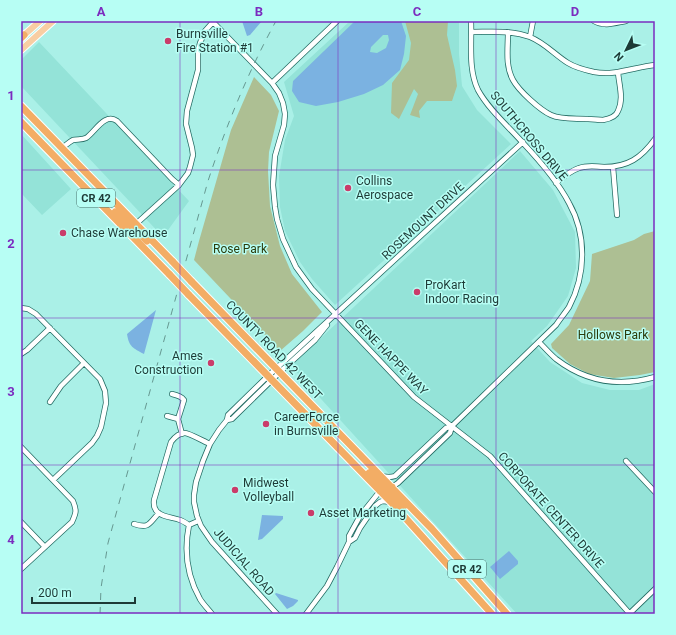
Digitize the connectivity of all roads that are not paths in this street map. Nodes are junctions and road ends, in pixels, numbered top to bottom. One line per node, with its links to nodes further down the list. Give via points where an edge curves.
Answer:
1 (40, 21): 11 (main road)
2 (53, 21): 13 (main road)
3 (337, 21): 16 (street)
4 (471, 21): 9 (street, SOUTHCROSS DRIVE)
5 (533, 21): 12 (street)
6 (594, 21): 7 (street, via 608,24)
7 (626, 21)
8 (213, 22): 16 (street); 25 (street, via 205,31 199,46 198,70 186,118 192,161 188,173)
9 (472, 32): 10 (street); 19 (street, SOUTHCROSS DRIVE, via 472,66 478,90 489,107)
10 (508, 32): 12 (street); 15 (street, via 508,67 514,81 542,110 552,115 602,120 614,117 622,100)
11 (22, 37)
12 (530, 37): 15 (street, via 577,68 595,72)
13 (21, 50)
14 (655, 65): 15 (street)
15 (618, 72)
16 (272, 83): 31 (street, via 279,93 285,114 273,173 277,219 296,266)
17 (22, 106): 21 (highway, COUNTY ROAD 42 WEST / CR 42)
18 (21, 122): 23 (highway, COUNTY ROAD 42 WEST / CR 42)
19 (523, 142): 24 (street, SOUTHCROSS DRIVE); 31 (street, ROSEMOUNT DRIVE)
20 (654, 142): 22 (street, via 636,159 625,165)
21 (62, 148): 25 (street, via 71,141 85,138 105,120 114,119); 27 (highway, COUNTY ROAD 42 WEST / CR 42)
22 (613, 167): 24 (street, via 580,167); 26 (street)
23 (77, 179): 27 (highway, via 127,223 133,226); 28 (highway, COUNTY ROAD 42 WEST / CR 42)
24 (556, 183): 33 (street, SOUTHCROSS DRIVE, via 578,222 582,243 582,266 577,288 568,308)
25 (179, 185): 27 (street)
26 (617, 215)
27 (136, 224): 29 (highway, COUNTY ROAD 42 WEST / CR 42)
28 (129, 232): 29 (highway, via 134,231); 38 (highway, COUNTY ROAD 42 WEST / CR 42, bridge)
29 (173, 262): 36 (highway, COUNTY ROAD 42 WEST / CR 42, bridge)
30 (21, 308): 32 (street, via 36,314)
31 (336, 314): 36 (street, ROSEMOUNT DRIVE); 43 (street, GENE HAPPE WAY, via 414,397)
32 (50, 328): 34 (street); 35 (street)
33 (539, 342): 37 (street, via 556,359 572,370 591,378 627,382); 43 (street, SOUTHCROSS DRIVE)
34 (21, 354)
35 (84, 363): 40 (street, via 61,386); 50 (street, via 100,379 105,391 106,403 101,427 92,443)
36 (278, 370): 38 (street, JUDICIAL ROAD); 49 (highway, COUNTY ROAD 42 WEST / CR 42)
37 (655, 377)
38 (270, 378): 45 (street, JUDICIAL ROAD, via 228,415); 47 (highway, COUNTY ROAD 42 WEST / CR 42)
39 (172, 394): 42 (street, via 184,400)
40 (50, 402)
41 (167, 416): 42 (street)
42 (178, 419): 44 (street)
43 (452, 426): 49 (street, SOUTHCROSS DRIVE, via 446,428 395,476); 51 (street, SOUTHCROSS DRIVE, via 450,433); 70 (street, CORPORATE CENTER DRIVE, via 490,456)
44 (182, 434): 45 (street); 55 (street, via 171,442 154,500 155,510)
45 (210, 444): 56 (street, JUDICIAL ROAD, via 195,489 194,502)
46 (21, 447): 50 (street)
47 (346, 456): 51 (highway, via 381,485); 52 (highway, COUNTY ROAD 42 WEST / CR 42)
48 (626, 461): 53 (street)
49 (381, 476): 51 (highway, COUNTY ROAD 42 WEST / CR 42)
50 (53, 480): 62 (street, via 73,501 76,513 72,522)
51 (392, 487): 60 (highway, COUNTY ROAD 42 WEST / CR 42)
52 (380, 491): 54 (highway, COUNTY ROAD 42 WEST / CR 42); 60 (highway, via 390,494); 61 (street, via 360,516 349,536)
53 (655, 492)
54 (391, 502): 61 (street, via 383,501 375,506); 68 (highway, COUNTY ROAD 42 WEST / CR 42)
55 (159, 513): 58 (street, via 148,526); 59 (street, via 182,520)
56 (198, 521): 59 (street); 66 (street, JUDICIAL ROAD, via 212,542)
57 (21, 522): 62 (street)
58 (134, 524)
59 (189, 525): 65 (street, via 186,537 188,565 200,598)
60 (432, 529): 69 (highway, COUNTY ROAD 42 WEST / CR 42)
61 (349, 542): 67 (street, via 327,586)
62 (45, 547): 63 (street)
63 (21, 569)
64 (655, 589): 70 (street)
65 (212, 614)
66 (277, 614)
67 (306, 614)
68 (492, 614)
69 (507, 614)
70 (629, 614)

